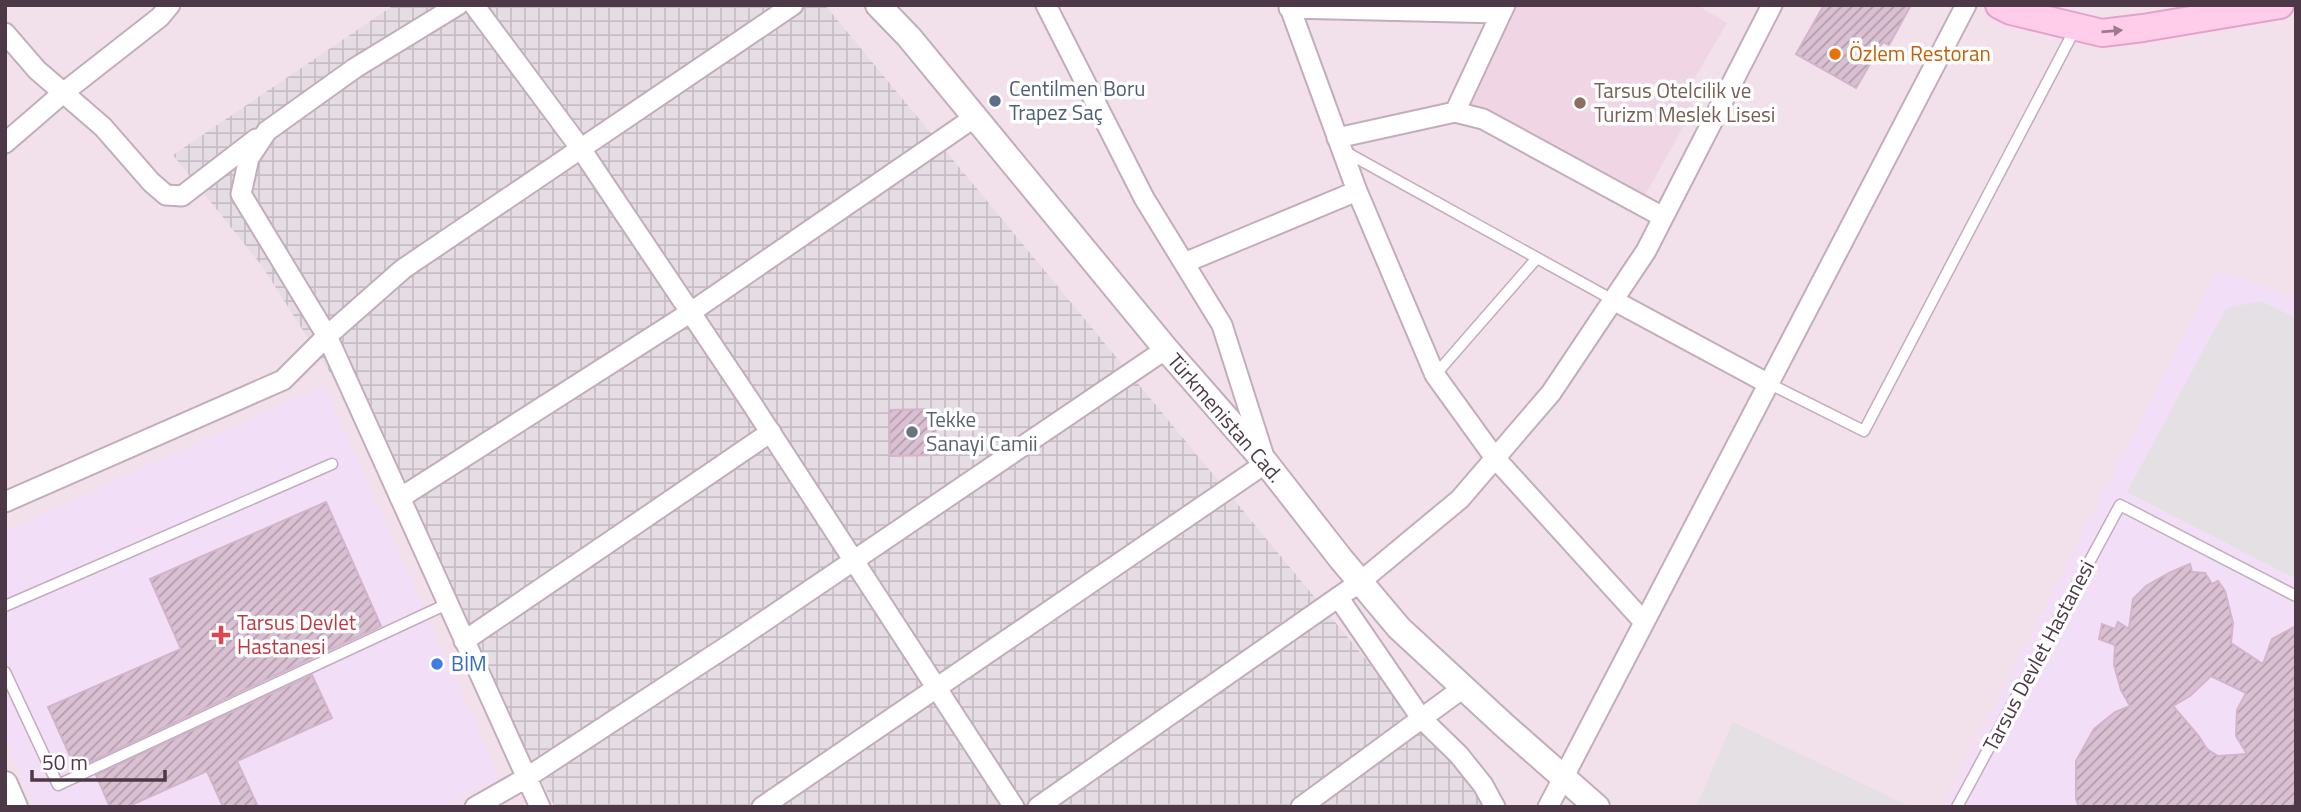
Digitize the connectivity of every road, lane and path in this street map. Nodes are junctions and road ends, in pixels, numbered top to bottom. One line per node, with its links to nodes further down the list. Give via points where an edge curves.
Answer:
1 (170, 5): 15 (street)
2 (458, 5): 18 (street, via 355,68)
3 (474, 5): 21 (street)
4 (793, 5): 21 (street)
5 (878, 5): 17 (street, Türkmenistan Cad.)
6 (1046, 5): 25 (street, via 1144,198)
7 (1966, 5): 31 (street)
8 (1999, 5): 13 (main road)
9 (2280, 5): 13 (main road, one-way to 9, via 2102,33)
10 (1289, 6): 12 (street); 20 (street)
11 (1770, 6): 23 (street)
12 (1503, 9): 16 (street)
13 (2076, 27): 31 (lane, via 1864,431)
14 (5, 33): 15 (street)
15 (63, 93): 18 (street, via 103,127 166,195 182,196); 19 (street)
16 (1455, 112): 20 (street); 23 (street, via 1483,119)
17 (975, 117): 27 (street); 29 (street, Türkmenistan Cad.)
18 (267, 131): 28 (street, via 249,158 242,194)
19 (5, 143)
20 (1339, 144): 22 (street); 24 (lane)
21 (581, 149): 27 (street); 28 (street, via 403,270)
22 (1357, 191): 25 (street); 30 (street)
23 (1663, 217): 26 (street)
24 (1537, 258): 26 (lane); 30 (lane)
25 (1184, 263): 34 (street, via 1222,325)
26 (1613, 300): 31 (street); 33 (street, via 1551,393)
27 (691, 312): 32 (street); 36 (street)
28 (327, 336): 36 (street); 37 (street, via 283,380)
29 (1166, 349): 34 (street, Türkmenistan Cad.); 38 (street)
30 (1435, 375): 33 (street)
31 (1768, 383): 44 (street)
32 (771, 432): 38 (street); 45 (street)
33 (1494, 458): 39 (street, via 1460,499); 44 (street)
34 (1266, 463): 39 (street, Türkmenistan Cad.); 48 (street)
35 (332, 464): 43 (lane)
36 (400, 498): 42 (street)
37 (5, 502)
38 (854, 561): 48 (street); 51 (street)
39 (1360, 582): 41 (street); 47 (street, Türkmenistan Cad., via 1399,628)
40 (2296, 596): 63 (lane, Tarsus Devlet Hastanesi, via 2120,505)
41 (1338, 597): 49 (street); 58 (street)
42 (447, 604): 45 (street); 46 (lane, via 58,785)
43 (5, 606)
44 (1644, 622): 50 (street)
45 (464, 641): 51 (street)
46 (5, 672)
47 (1463, 688): 49 (street); 50 (street, Türkmenistan Cad.)
48 (937, 689): 56 (street); 57 (street)
49 (1421, 718): 59 (street); 60 (street, via 1459,755)
50 (1563, 777): 61 (street); 62 (street, Türkmenistan Cad.)
51 (526, 778): 54 (street); 55 (street)
52 (5, 784): 53 (street)
53 (15, 807)
54 (475, 807)
55 (540, 807)
56 (762, 807)
57 (1014, 807)
58 (1038, 807)
59 (1301, 807)
60 (1495, 807)
61 (1548, 807)
62 (1597, 807)
63 (1957, 807)

